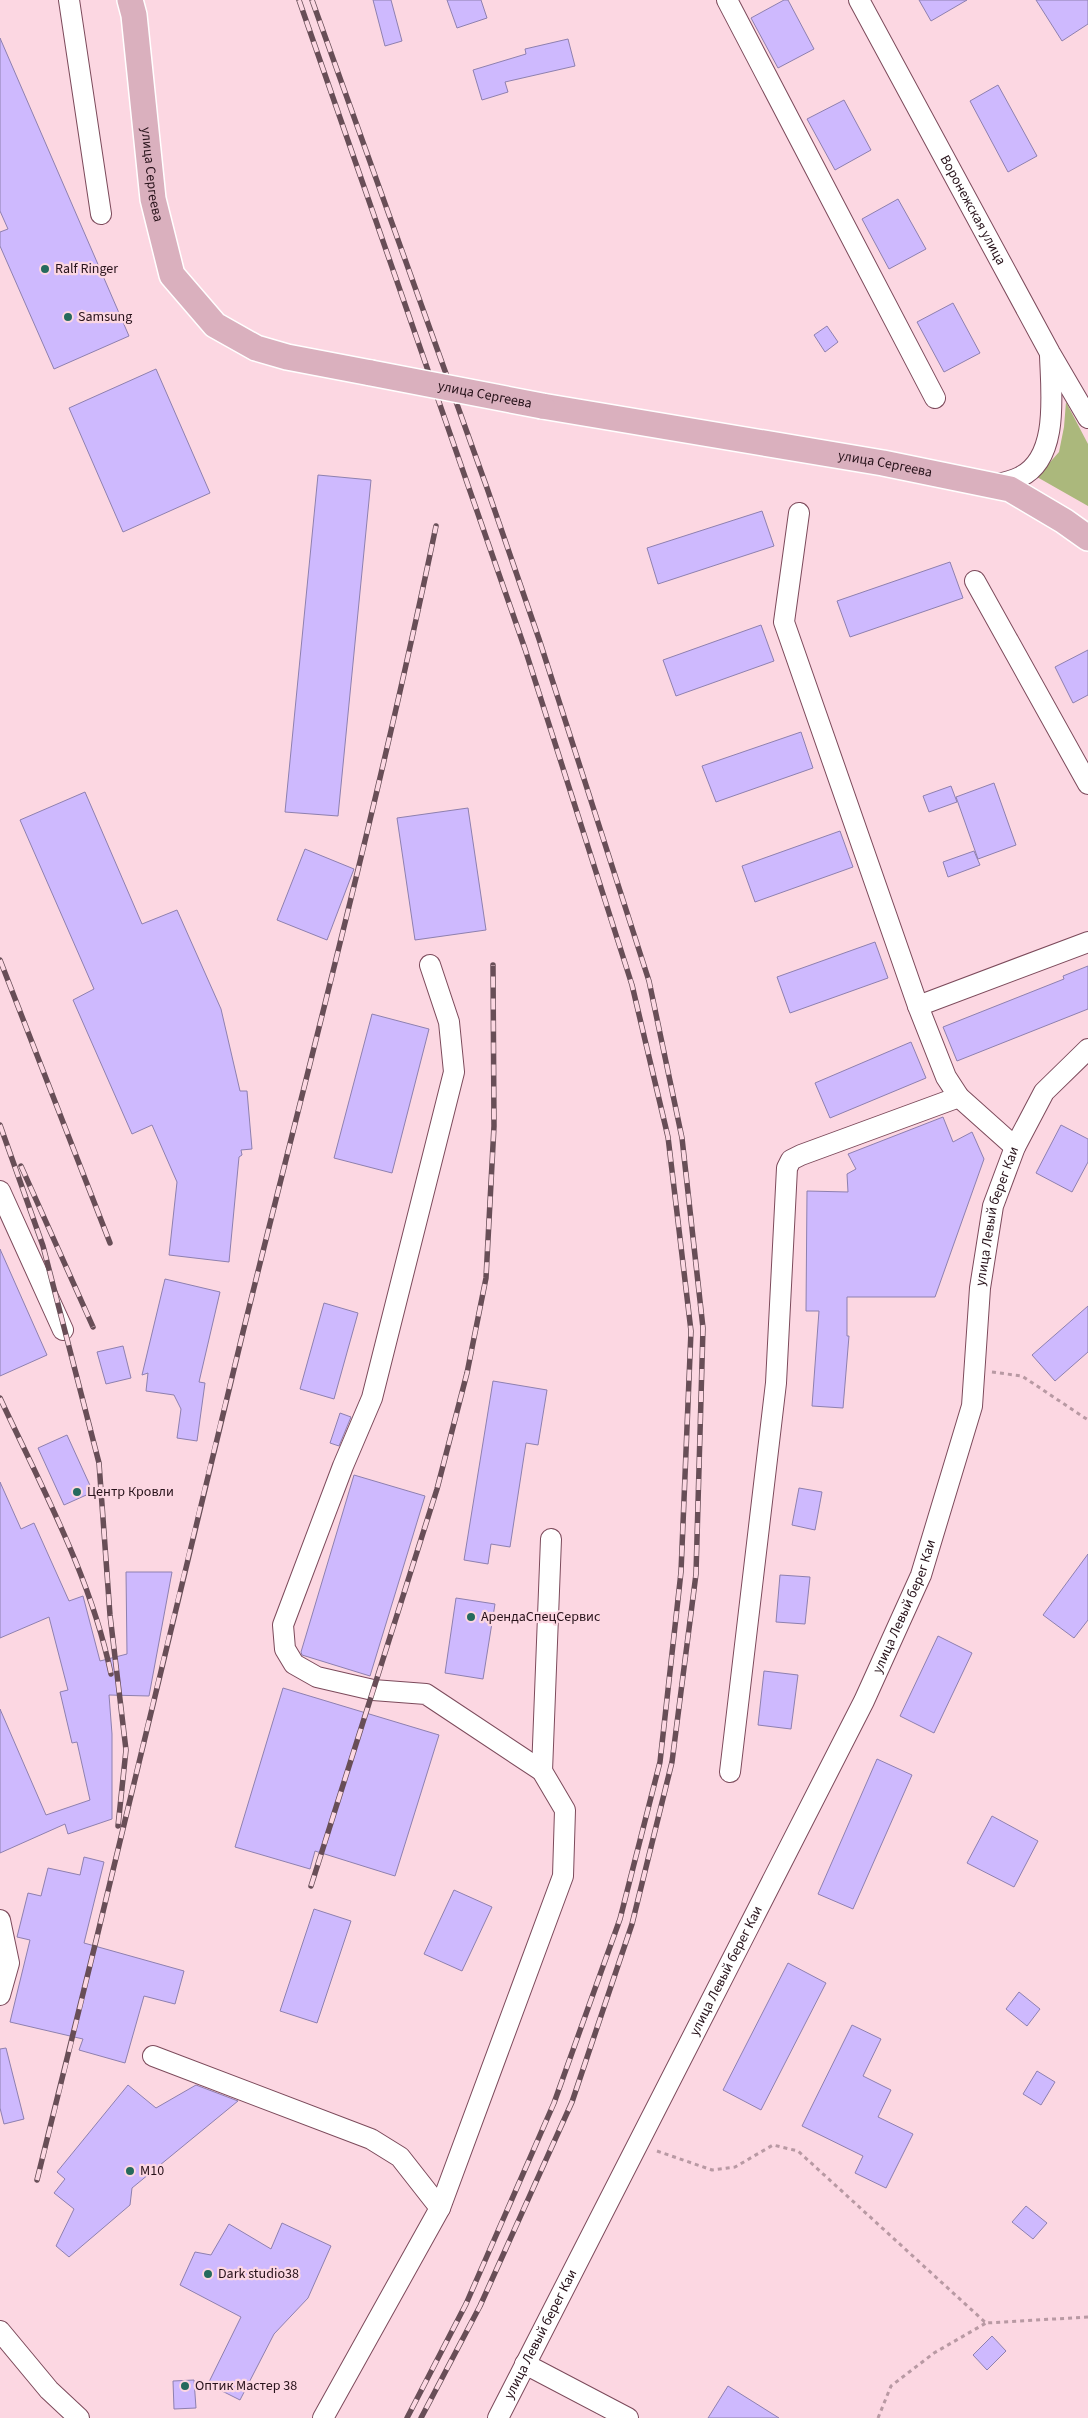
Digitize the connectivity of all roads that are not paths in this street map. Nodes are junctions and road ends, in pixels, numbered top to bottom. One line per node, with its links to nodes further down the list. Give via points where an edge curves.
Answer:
1 (68, 0): 5 (street)
2 (130, 0): 9 (main road, улица Сергеева, bridge, via 152,199 172,276 215,325 256,348 287,358 542,406 883,462)
3 (727, 0): 7 (street)
4 (859, 0): 6 (street, Воронежская улица)
5 (101, 214)
6 (1050, 353): 8 (street, Воронежская улица); 9 (street, via 1052,424 1039,460 1022,476)
7 (936, 398)
8 (1088, 418)
9 (994, 485): 11 (main road, улица Сергеева, via 1010,489)
10 (799, 513): 16 (street, via 784,622)
11 (1088, 538)
12 (976, 581): 13 (street)
13 (1088, 784)
14 (1088, 942): 16 (street)
15 (430, 965): 23 (street, via 449,1022 454,1072 372,1398 282,1625 285,1649 294,1664 317,1677 373,1690 426,1694)
16 (918, 1006): 18 (street, via 946,1076)
17 (1088, 1049): 19 (street, улица Левый берег Каи, via 1044,1092)
18 (959, 1097): 19 (street); 24 (street, via 801,1155 791,1160 787,1168 776,1383)
19 (1015, 1147): 30 (street, улица Левый берег Каи, via 993,1206 980,1288 972,1406 921,1575 864,1701)
20 (0, 1191): 21 (street)
21 (63, 1330)
22 (550, 1539): 23 (street)
23 (542, 1771): 28 (street, via 565,1810 563,1876)
24 (730, 1772)
25 (0, 1920): 26 (street, via 9,1963)
26 (0, 1994)
27 (153, 2056): 28 (street, via 371,2139 400,2157)
28 (440, 2208): 32 (street)
29 (0, 2331): 31 (street, via 49,2390)
30 (525, 2364): 33 (street, улица Левый берег Каи); 34 (street)
31 (79, 2418)
32 (323, 2418)
33 (498, 2418)
34 (628, 2418)

